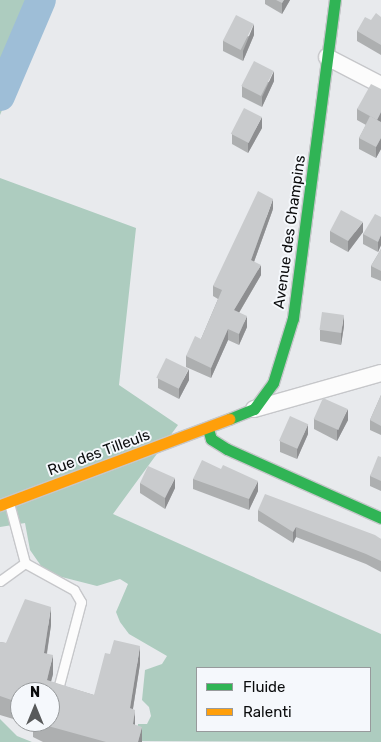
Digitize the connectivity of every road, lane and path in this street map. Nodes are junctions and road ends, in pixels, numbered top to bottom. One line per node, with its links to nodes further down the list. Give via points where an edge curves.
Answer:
1 (335, 0): 2 (street, Avenue des Champins)
2 (328, 57): 3 (street); 5 (street, Avenue des Champins, via 293,318 273,383)
3 (381, 85)
4 (381, 373): 5 (street)
5 (254, 409): 6 (street)
6 (208, 429): 7 (street, Rue des Tilleuls); 8 (street, via 211,439 227,450)
7 (4, 504): 9 (lane)
8 (381, 518)
9 (25, 563): 10 (lane); 11 (lane, via 74,590 81,602)
10 (0, 581)
11 (60, 682)

